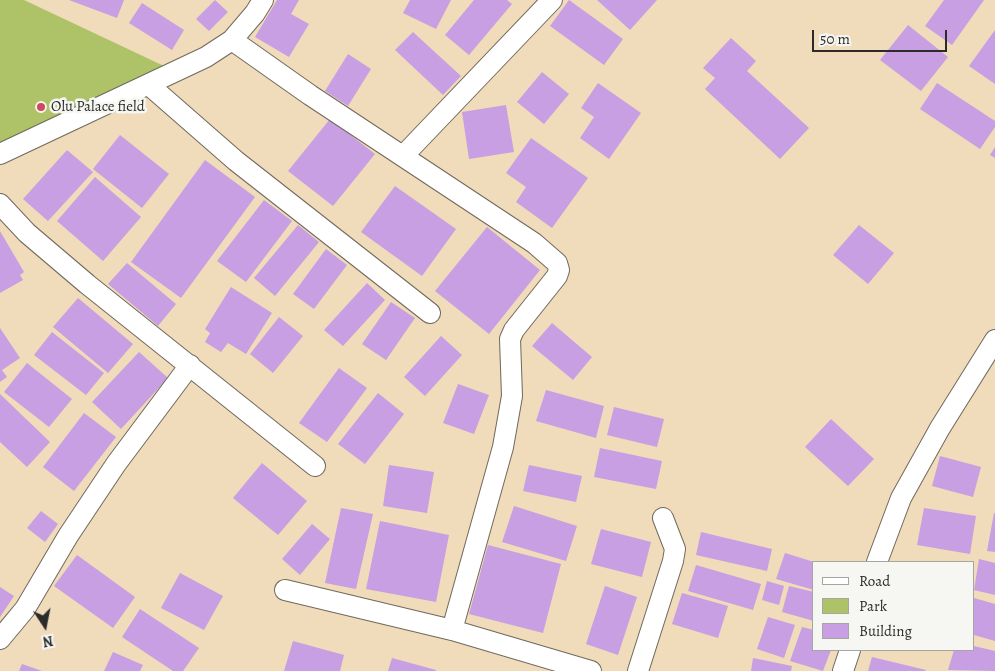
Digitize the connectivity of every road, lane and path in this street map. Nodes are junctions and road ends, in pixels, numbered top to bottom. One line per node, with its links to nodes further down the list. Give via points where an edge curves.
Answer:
1 (263, 0): 3 (street)
2 (552, 0): 6 (street)
3 (232, 40): 4 (street, via 206,57); 6 (street)
4 (149, 85): 5 (street); 8 (street, via 236,161)
5 (0, 154)
6 (403, 156): 15 (street, via 534,243 554,258 559,270 510,338 512,396 504,447)
7 (0, 204): 10 (street, via 27,233 87,284)
8 (430, 313)
9 (995, 340): 13 (street, via 901,498)
10 (190, 365): 11 (street); 16 (street, via 116,464 25,609)
11 (315, 466)
12 (664, 518): 20 (street, via 675,549 673,561)
13 (876, 561)
14 (285, 590): 15 (street)
15 (452, 630): 18 (street)
16 (0, 640)
17 (850, 651): 21 (street)
18 (556, 666): 19 (street)
19 (592, 671)
20 (638, 671)
21 (843, 671)

